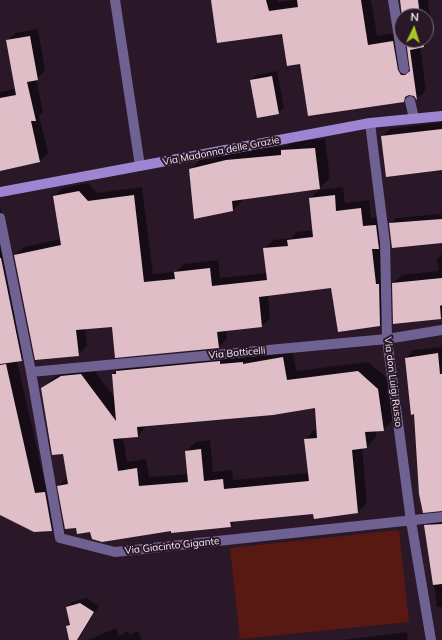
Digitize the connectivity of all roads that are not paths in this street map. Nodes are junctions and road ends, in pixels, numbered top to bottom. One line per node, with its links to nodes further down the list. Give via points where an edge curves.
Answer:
1 (115, 0): 8 (street)
2 (393, 0): 3 (street)
3 (404, 69)
4 (410, 101): 6 (street)
5 (442, 116): 6 (main road, Via Madonna delle Grazie)
6 (414, 118): 7 (main road, Via Madonna delle Grazie)
7 (370, 123): 8 (main road, Via Madonna delle Grazie); 12 (street, Via don Luigi Russo, via 385,243)
8 (140, 166): 9 (main road, Via Madonna delle Grazie)
9 (0, 192)
10 (0, 218): 13 (street, Via Giacinto Gigante)
11 (442, 330): 12 (street, Via Botticelli)
12 (387, 339): 13 (street, Via Botticelli); 15 (street, Via don Luigi Russo)
13 (31, 372): 15 (street, Via Giacinto Gigante, via 60,538 115,552)
14 (442, 517): 15 (street, Via Giacinto Gigante)
15 (411, 521): 16 (street, Via don Luigi Russo)
16 (430, 640)

